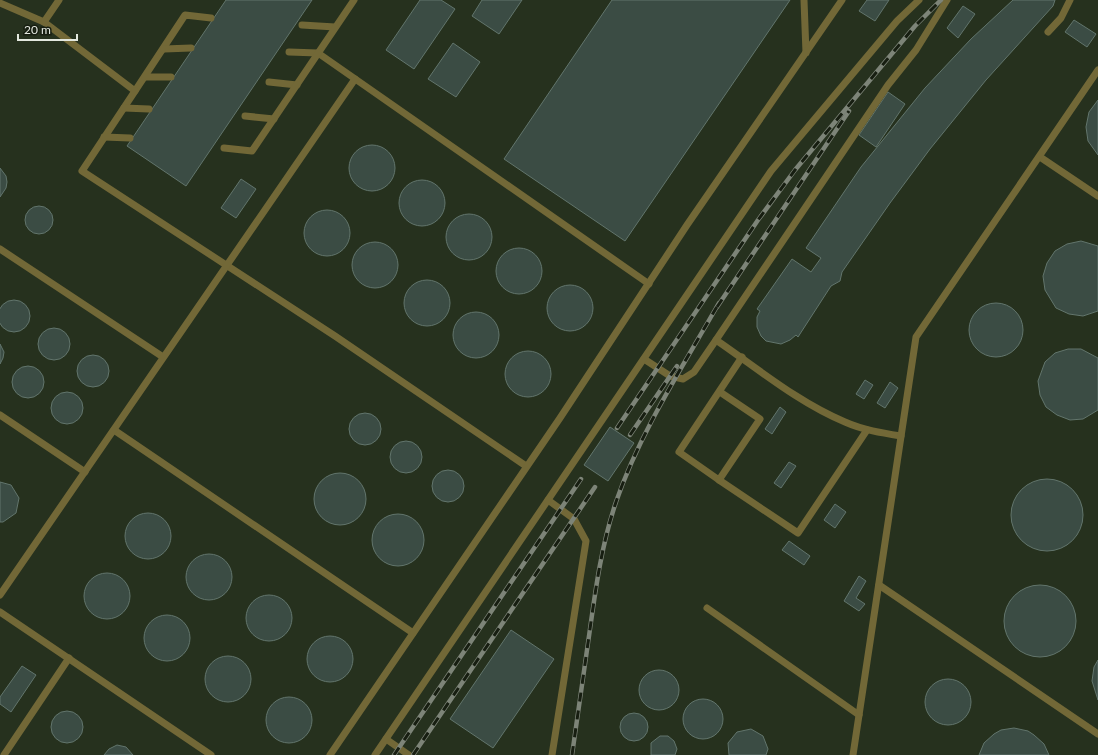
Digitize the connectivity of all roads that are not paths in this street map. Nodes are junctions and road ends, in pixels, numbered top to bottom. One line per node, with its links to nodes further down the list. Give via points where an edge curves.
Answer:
1 (59, 0): 10 (lane)
2 (354, 0): 12 (lane)
3 (804, 0): 18 (lane)
4 (842, 0): 18 (lane)
5 (919, 0): 41 (lane, via 897,21 771,171)
6 (947, 0): 38 (lane, via 916,50 888,86)
7 (1070, 0): 13 (lane, via 1061,18)
8 (0, 3): 10 (lane)
9 (211, 18): 15 (lane, via 186,15)
10 (44, 22): 25 (lane)
11 (302, 25): 12 (lane)
12 (335, 27): 17 (lane)
13 (1048, 32)
14 (191, 48): 15 (lane)
15 (164, 49): 20 (lane)
16 (289, 52): 17 (lane)
17 (318, 53): 22 (lane); 24 (lane)
18 (806, 53): 37 (lane)
19 (1098, 70): 33 (lane)
20 (145, 77): 21 (lane); 25 (lane)
21 (171, 77)
22 (355, 79): 36 (lane); 37 (lane)
23 (269, 82): 24 (lane)
24 (297, 85): 29 (lane)
25 (135, 91): 26 (lane)
26 (124, 108): 27 (lane); 30 (lane)
27 (149, 109)
28 (245, 116): 29 (lane)
29 (274, 118): 32 (lane, via 252,151)
30 (104, 137): 31 (lane); 36 (lane, via 82,171)
31 (130, 138)
32 (224, 148)
33 (1040, 157): 34 (lane); 46 (lane, via 916,337)
34 (1098, 196)
35 (0, 249): 39 (lane)
36 (226, 266): 39 (lane); 47 (lane, via 335,336)
37 (649, 284): 47 (lane)
38 (716, 340): 40 (lane); 41 (lane, via 694,372 683,379 670,376)
39 (164, 357): 44 (lane)
40 (742, 357): 42 (lane); 45 (lane, via 807,402 844,422)
41 (644, 359): 50 (lane)
42 (720, 392): 49 (lane, via 679,452); 49 (lane, via 760,419)
43 (0, 415): 48 (lane)
44 (114, 430): 48 (lane); 55 (lane)
45 (867, 430): 46 (lane); 49 (lane, via 798,533)
46 (901, 436): 51 (lane)
47 (526, 466): 55 (lane)
48 (85, 472): 52 (lane)
49 (719, 480)
50 (548, 500): 59 (lane); 65 (lane, via 574,519 586,540)
51 (879, 584): 57 (lane); 58 (lane)
52 (0, 595)
53 (707, 608): 57 (lane)
54 (0, 612): 56 (lane)
55 (413, 633): 62 (lane)
56 (69, 658): 60 (lane); 61 (lane)
57 (859, 715): 66 (lane)
58 (1098, 734)
59 (386, 739): 63 (lane); 64 (lane)
60 (4, 755)
61 (211, 755)
62 (330, 755)
63 (375, 755)
64 (409, 755)
65 (552, 755)
66 (853, 755)

